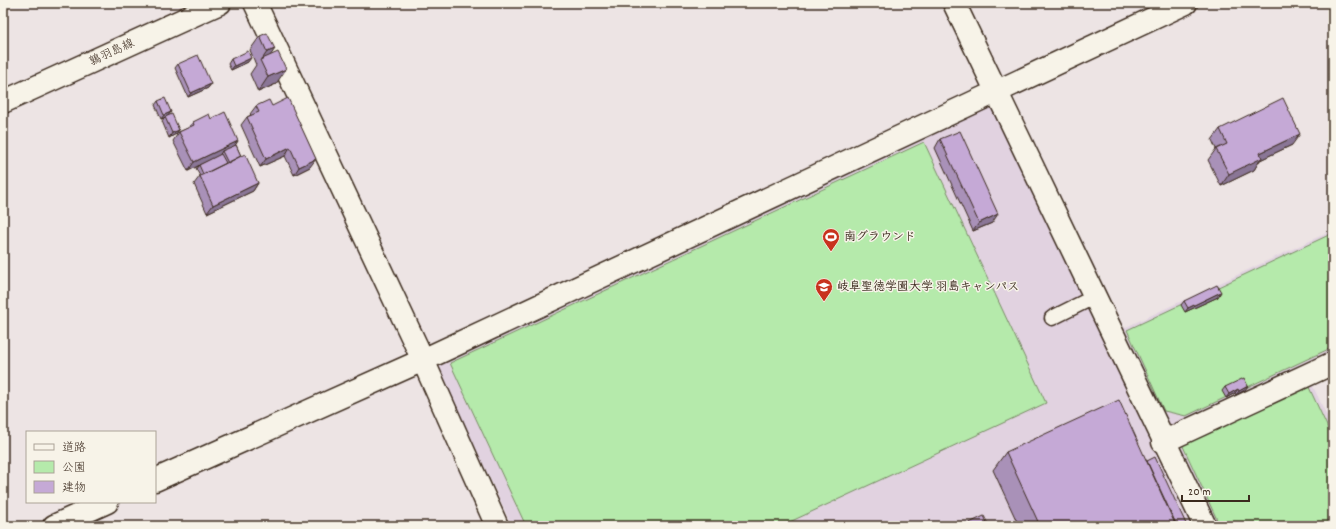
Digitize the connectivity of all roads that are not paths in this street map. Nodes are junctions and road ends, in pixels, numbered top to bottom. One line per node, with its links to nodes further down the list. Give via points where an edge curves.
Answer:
1 (220, 3): 6 (street, 鶉羽島線)
2 (255, 3): 9 (street)
3 (954, 3): 5 (street)
4 (1186, 3): 5 (street)
5 (997, 91): 7 (street); 9 (street)
6 (3, 102)
7 (1094, 298): 8 (lane); 11 (street)
8 (1052, 318)
9 (423, 360): 12 (street); 15 (street)
10 (1333, 364): 11 (street)
11 (1164, 442): 16 (street)
12 (156, 480)
13 (105, 503): 14 (street)
14 (54, 526)
15 (497, 526)
16 (1205, 526)

